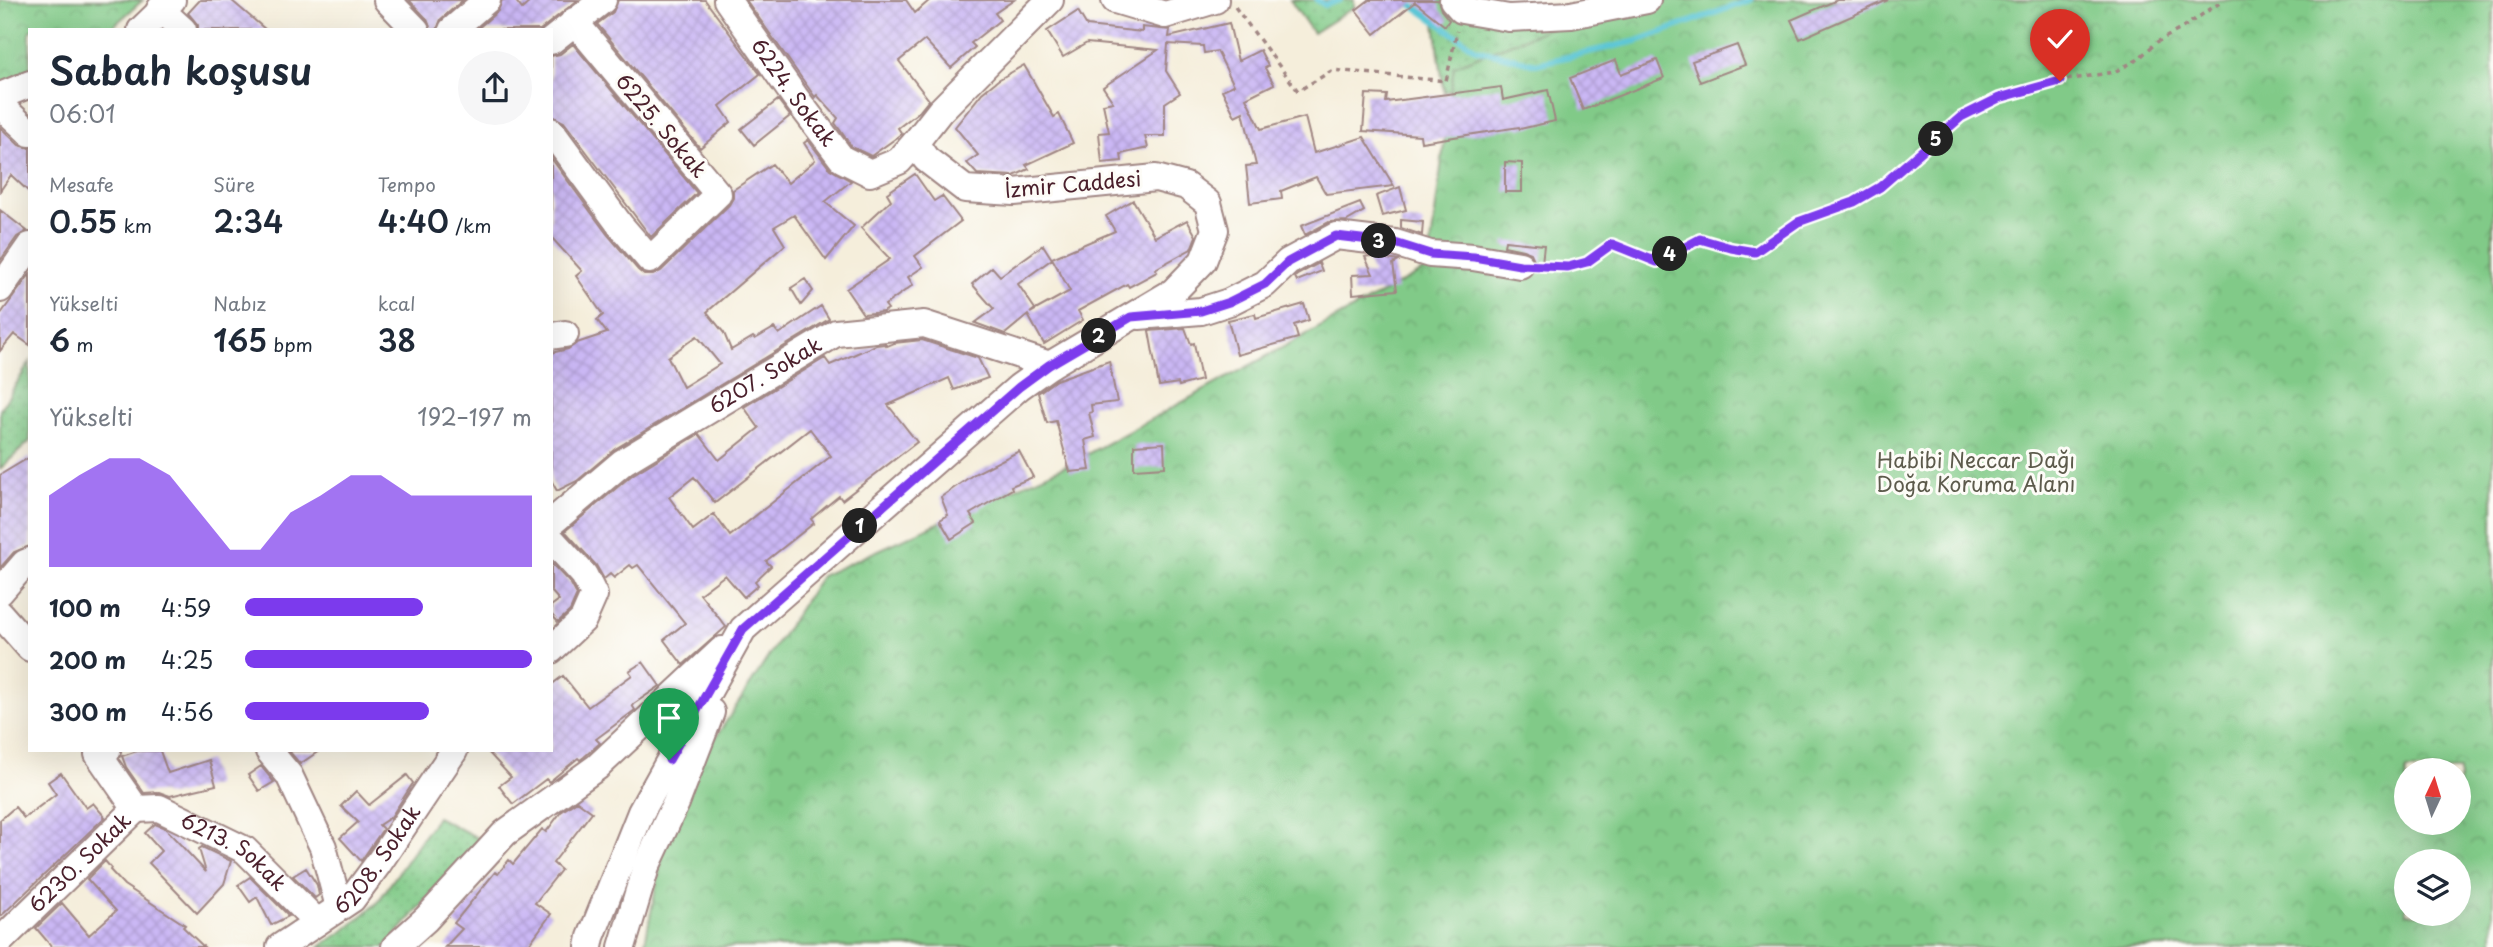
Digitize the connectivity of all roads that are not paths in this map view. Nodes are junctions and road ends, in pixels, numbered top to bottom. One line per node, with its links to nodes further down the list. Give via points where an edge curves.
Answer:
1 (387, 0): 15 (street)
2 (487, 0): 16 (street)
3 (603, 0): 12 (street)
4 (727, 0): 23 (street, 6224. Sokak, via 842,159 870,173 899,161)
5 (1050, 0): 23 (street, via 940,111)
6 (1115, 0): 11 (street)
7 (1215, 0): 11 (street)
8 (1453, 0): 9 (street, via 1462,10 1509,18 1571,15)
9 (1647, 0)
10 (166, 5): 13 (street); 14 (street)
11 (1161, 8)
12 (574, 21): 17 (street); 22 (street, 6225. Sokak, via 718,194 650,260)
13 (143, 28)
14 (182, 28)
15 (414, 28)
16 (454, 28)
17 (553, 39)
18 (28, 85): 19 (street)
19 (0, 96)
20 (0, 105): 21 (street)
21 (28, 131)
22 (553, 134)
23 (915, 143): 27 (street, İzmir Caddesi, via 926,159 965,189 1014,192 1156,177 1186,186 1201,197 1208,203 1215,230 1203,261 1173,292)
24 (28, 249): 26 (street)
25 (1520, 265): 27 (street, via 1336,236 1288,262 1265,284 1229,302 1201,311)
26 (0, 289)
27 (1131, 317): 28 (street, İzmir Caddesi)
28 (1049, 365): 29 (street, 6207. Sokak, via 924,324 836,333 622,462); 34 (street, İzmir Caddesi)
29 (553, 521)
30 (553, 542): 36 (street, via 584,575 594,595 583,620)
31 (28, 562): 32 (street)
32 (0, 592)
33 (0, 614): 35 (street)
34 (743, 629): 45 (street, via 597,767 505,832); 46 (street, İzmir Caddesi, via 641,812); 47 (street, İzmir Caddesi, via 676,803 646,867)
35 (28, 646)
36 (553, 648)
37 (101, 752): 40 (street, 6230. Sokak)
38 (269, 752): 41 (street, via 289,775 323,847)
39 (453, 752): 41 (street, 6208. Sokak, via 378,864 352,899)
40 (136, 809): 42 (street, 6213. Sokak, via 159,808 245,850); 43 (street, 6230. Sokak)
41 (340, 907): 42 (street, 6208. Sokak)
42 (317, 922): 44 (street, 6208. Sokak)
43 (3, 940)
44 (281, 947)
45 (395, 947)
46 (589, 947)
47 (622, 947)

